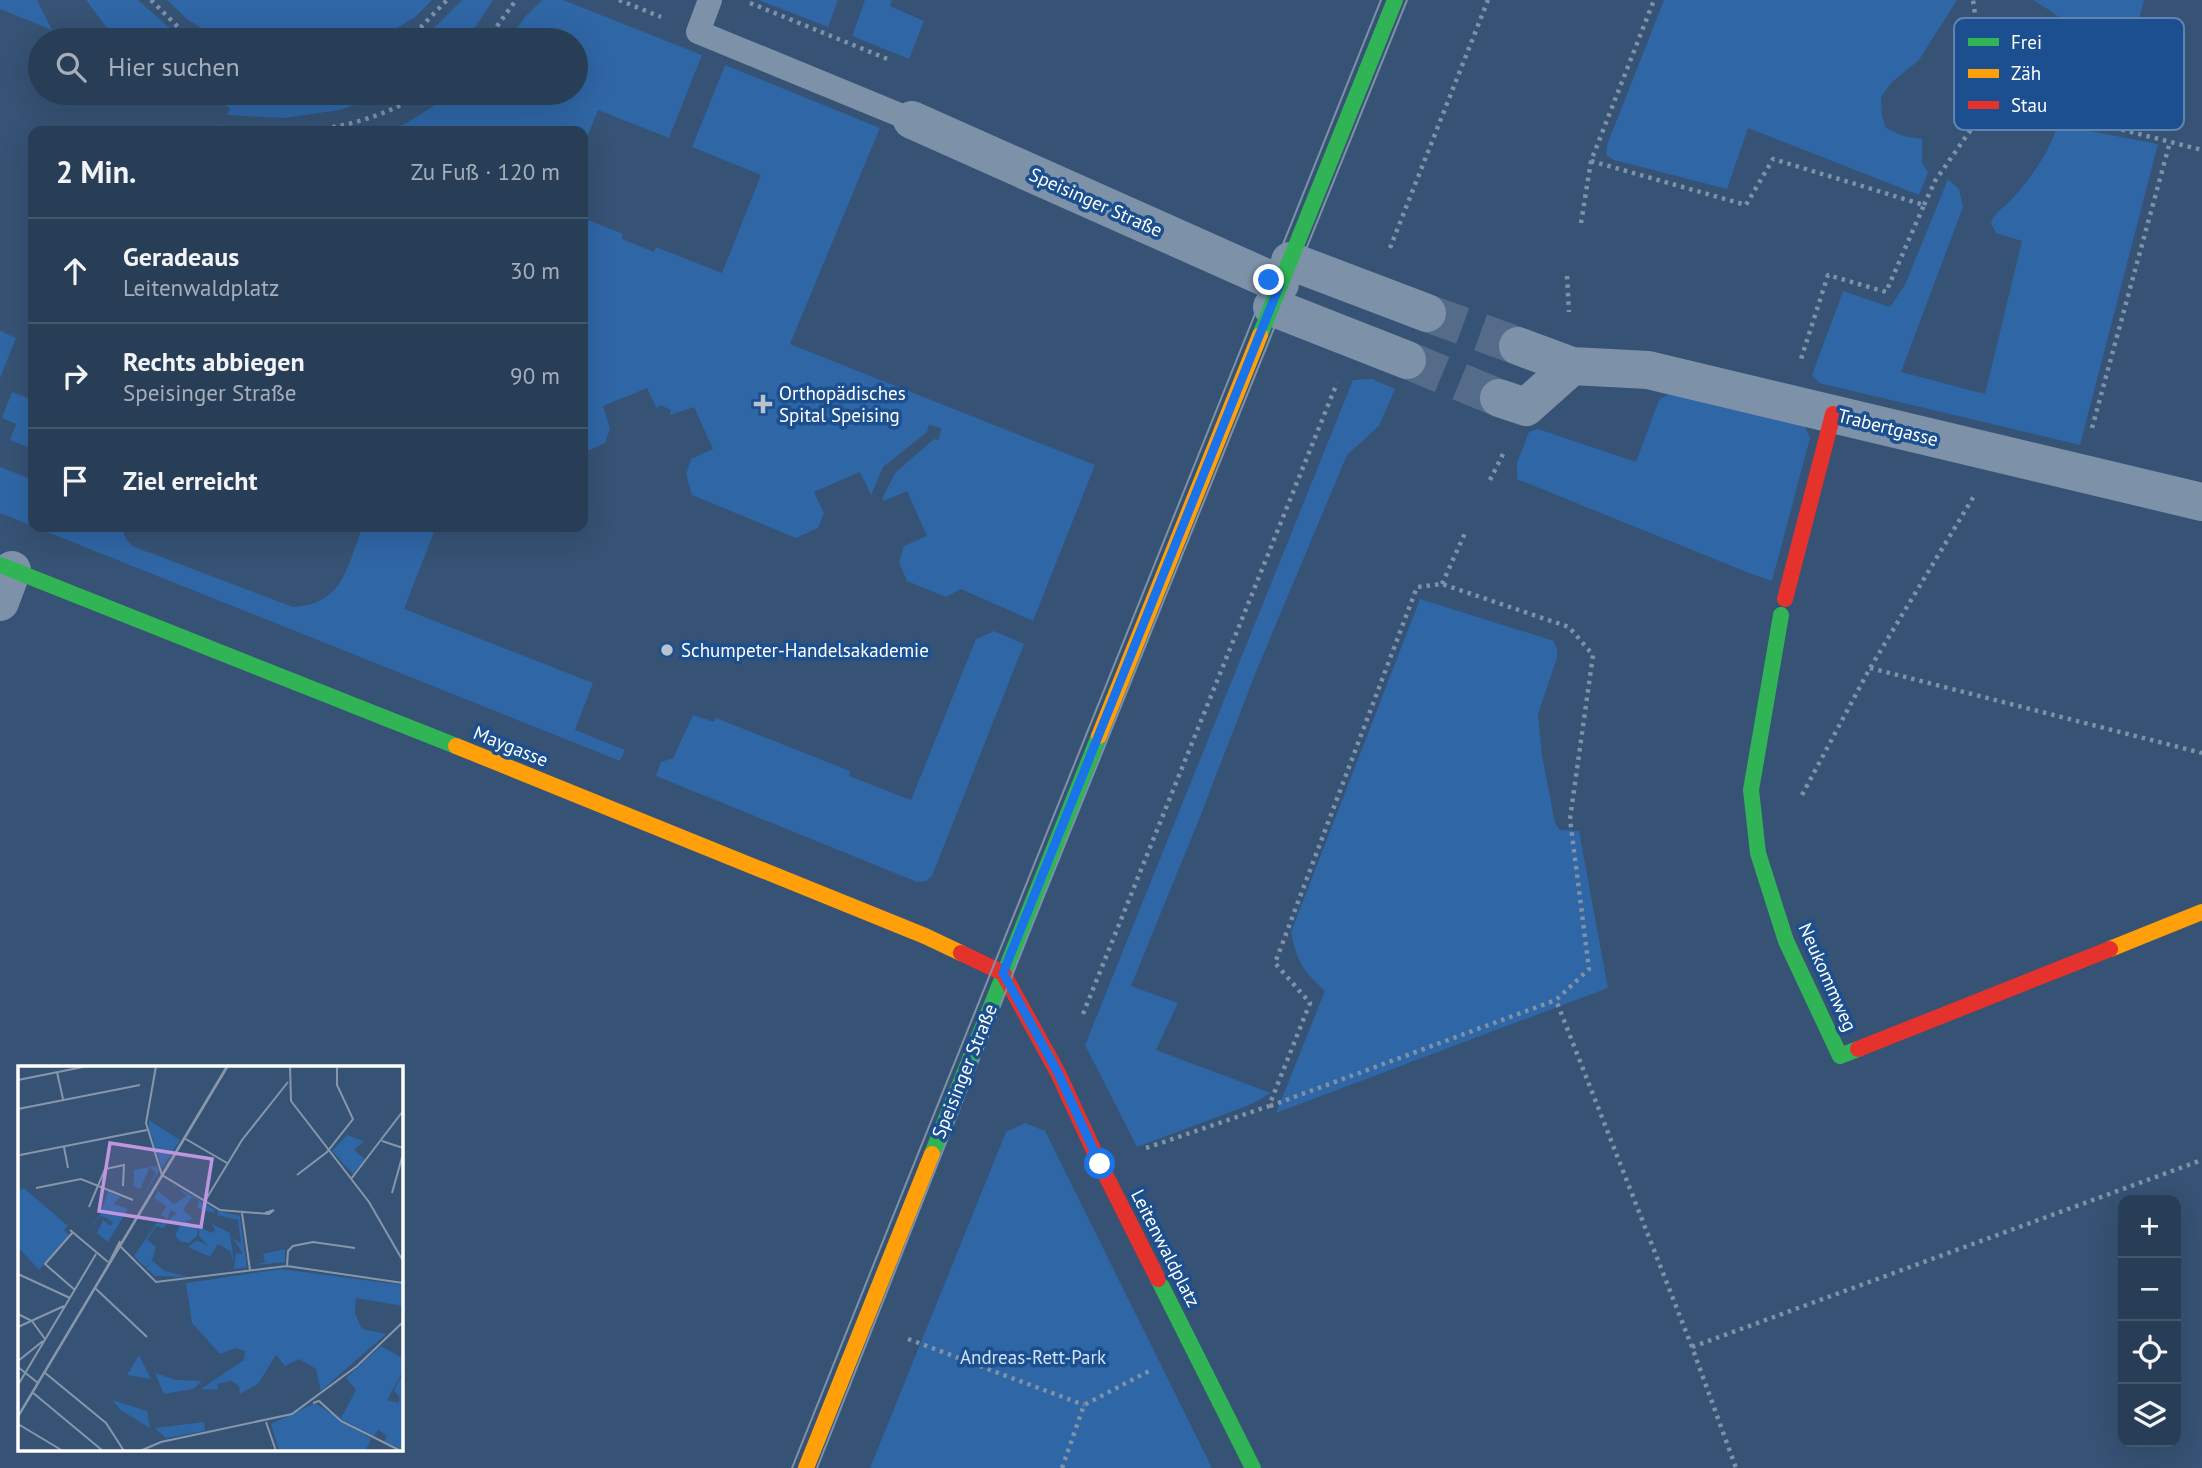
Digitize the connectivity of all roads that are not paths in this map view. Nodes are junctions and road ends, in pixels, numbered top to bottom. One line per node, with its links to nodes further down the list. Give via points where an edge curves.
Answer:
1 (710, 0): 3 (lane, via 698,32)
2 (1395, 0): 4 (street, Speisinger Straße)
3 (912, 120): 4 (street, Speisinger Straße)
4 (1280, 284): 5 (street, via 1373,292); 7 (street, via 1354,339); 14 (street, Speisinger Straße)
5 (1427, 313)
6 (1518, 346): 8 (street, Trabertgasse)
7 (1407, 360)
8 (1572, 366): 9 (street, via 1526,407); 10 (street, Trabertgasse, via 1648,370)
9 (1499, 397)
10 (1833, 414): 11 (street, Trabertgasse); 13 (street, Neukommweg, via 1783,607 1751,790 1758,853 1786,941 1840,1056)
11 (2202, 502)
12 (4, 579): 14 (street, Maygasse, via 449,743 925,936)
13 (2202, 912)
14 (1003, 973): 15 (street, Speisinger Straße); 16 (street, Leitenwaldplatz, via 1058,1073)
15 (806, 1468)
16 (1253, 1468)

